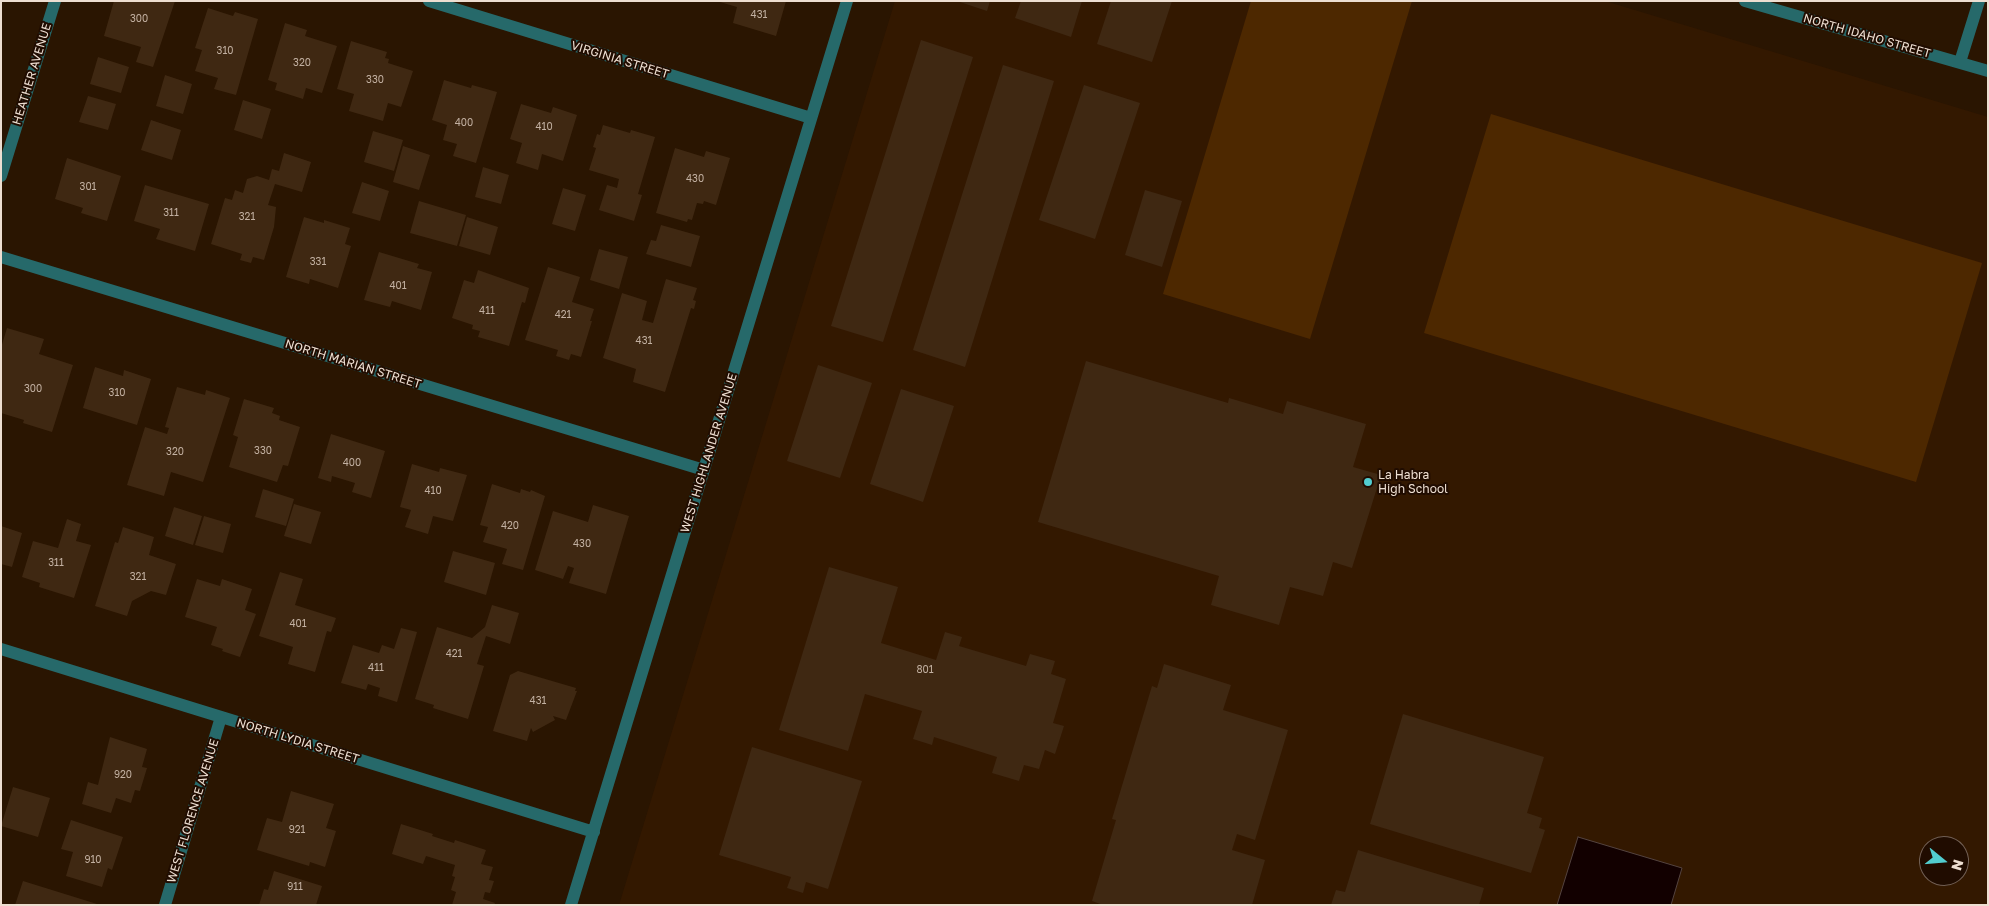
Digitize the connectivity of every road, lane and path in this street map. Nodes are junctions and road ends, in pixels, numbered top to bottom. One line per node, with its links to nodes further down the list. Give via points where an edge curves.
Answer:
1 (54, 1): 9 (street, HEATHER AVENUE)
2 (429, 1): 8 (street, VIRGINIA STREET)
3 (847, 1): 8 (street, WEST HIGHLANDER AVENUE)
4 (1745, 1): 6 (street, NORTH IDAHO STREET)
5 (1979, 1): 6 (street)
6 (1960, 62): 7 (street, NORTH IDAHO STREET)
7 (1988, 72)
8 (811, 118): 11 (street, WEST HIGHLANDER AVENUE)
9 (1, 176)
10 (1, 257): 11 (street, NORTH MARIAN STREET)
11 (704, 470): 14 (street, WEST HIGHLANDER AVENUE)
12 (1, 650): 13 (street, NORTH LYDIA STREET)
13 (221, 717): 14 (street, NORTH LYDIA STREET); 15 (street, WEST FLORENCE AVENUE)
14 (594, 832): 16 (street, WEST HIGHLANDER AVENUE)
15 (165, 905)
16 (572, 905)

